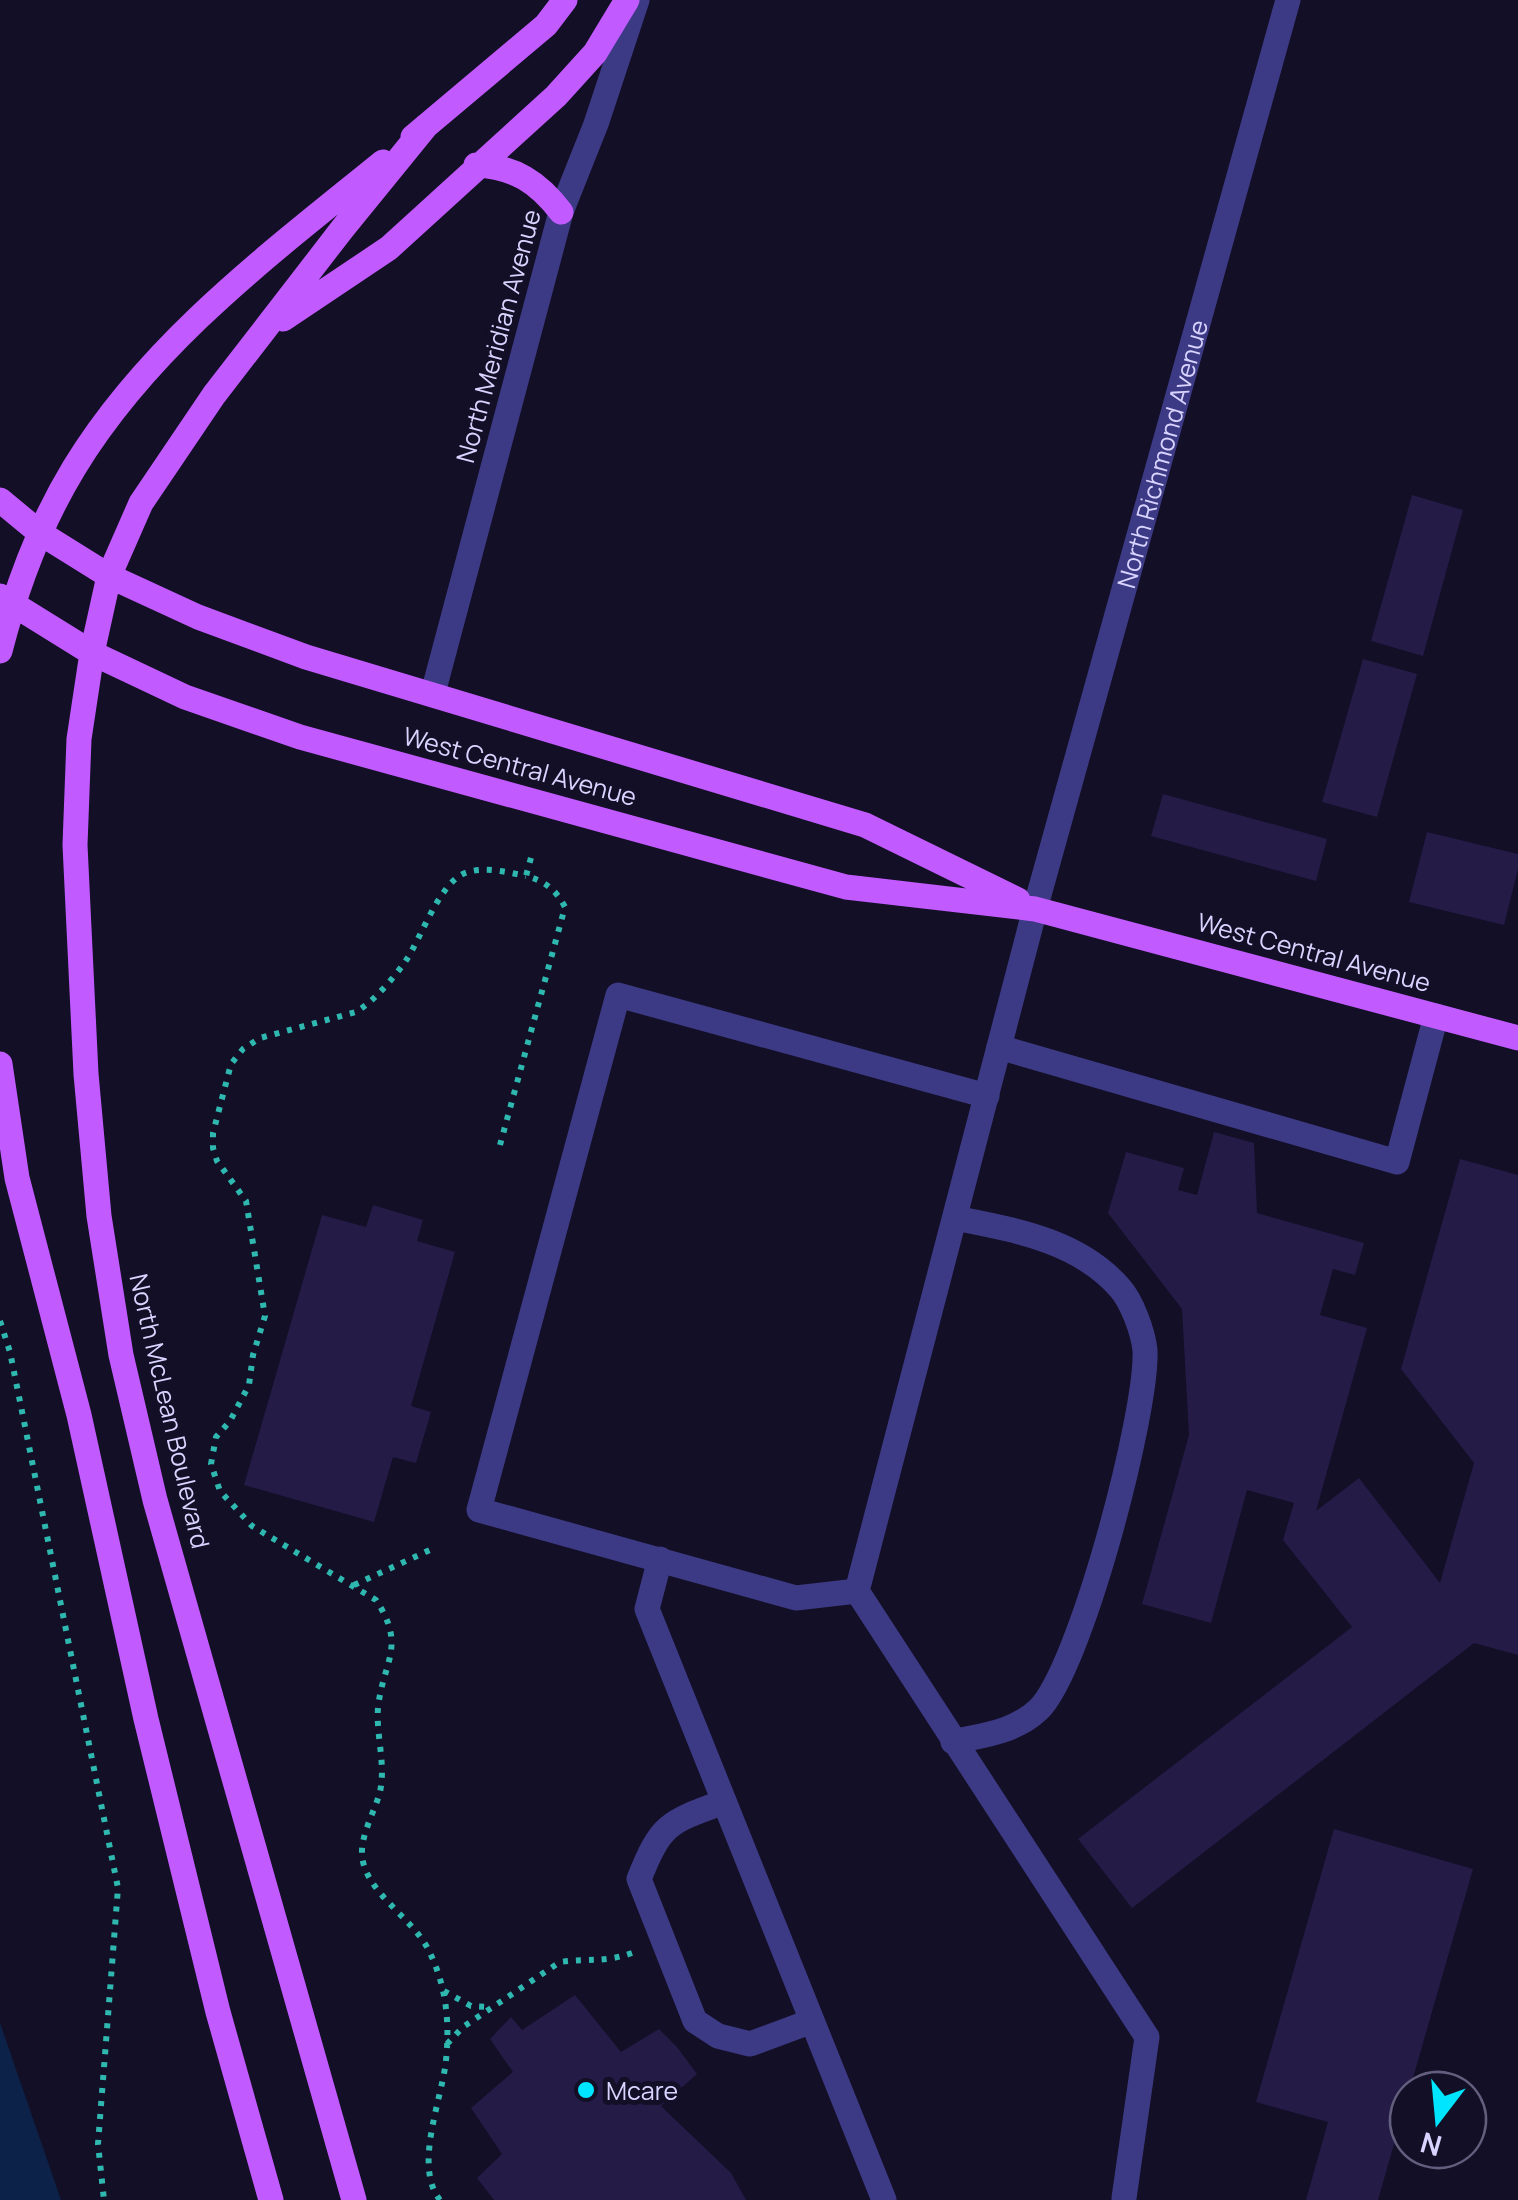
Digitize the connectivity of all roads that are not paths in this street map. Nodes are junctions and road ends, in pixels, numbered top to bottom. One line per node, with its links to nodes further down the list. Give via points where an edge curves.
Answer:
1 (565, 0): 5 (main road, via 546,25)
2 (627, 0): 6 (main road, via 595,54)
3 (637, 0): 7 (street, North Meridian Avenue)
4 (1288, 0): 16 (street, North Richmond Avenue)
5 (426, 126): 8 (main road); 10 (main road, via 243,276 140,379 74,467)
6 (476, 166): 7 (main road, via 496,166 532,181); 8 (main road, via 389,248)
7 (561, 212): 15 (street, North Meridian Avenue)
8 (266, 330): 11 (main road, via 159,473)
9 (0, 500): 10 (main road)
10 (40, 533): 11 (main road); 12 (main road)
11 (110, 576): 14 (main road, North McLean Boulevard); 15 (main road, West Central Avenue, via 306,657)
12 (6, 601): 13 (main road); 14 (main road, West Central Avenue)
13 (0, 652)
14 (92, 653): 16 (main road, West Central Avenue, via 185,697 300,737 846,887); 32 (main road, North McLean Boulevard, via 79,739 75,845 97,1198 121,1355 165,1537)
15 (433, 693): 16 (main road, West Central Avenue, via 865,826)
16 (1036, 909): 17 (main road, West Central Avenue); 19 (street, North Richmond Avenue)
17 (1436, 1016): 18 (main road, West Central Avenue); 19 (street, via 1397,1162)
18 (1518, 1038)
19 (999, 1048): 21 (street, North Richmond Avenue)
20 (0, 1064): 23 (main road)
21 (987, 1096): 24 (street, North Richmond Avenue); 25 (street, via 618,996 480,1510)
22 (0, 1136): 23 (main road)
23 (17, 1178): 31 (main road, via 218,2012)
24 (954, 1218): 26 (street, North Richmond Avenue); 27 (street, via 1071,1249 1093,1265 1122,1290 1138,1324 1144,1362 1134,1442 1072,1653 1053,1693 1022,1722)
25 (660, 1559): 26 (street, via 796,1598); 28 (street, via 647,1610)
26 (857, 1591): 27 (street)
27 (954, 1742): 30 (street, via 1147,2037)
28 (724, 1802): 29 (street); 29 (street, via 684,1816 656,1837 639,1879 695,2021 750,2044)
29 (812, 2021): 33 (street)
30 (1126, 2199)
31 (271, 2200)
32 (354, 2200)
33 (884, 2200)

